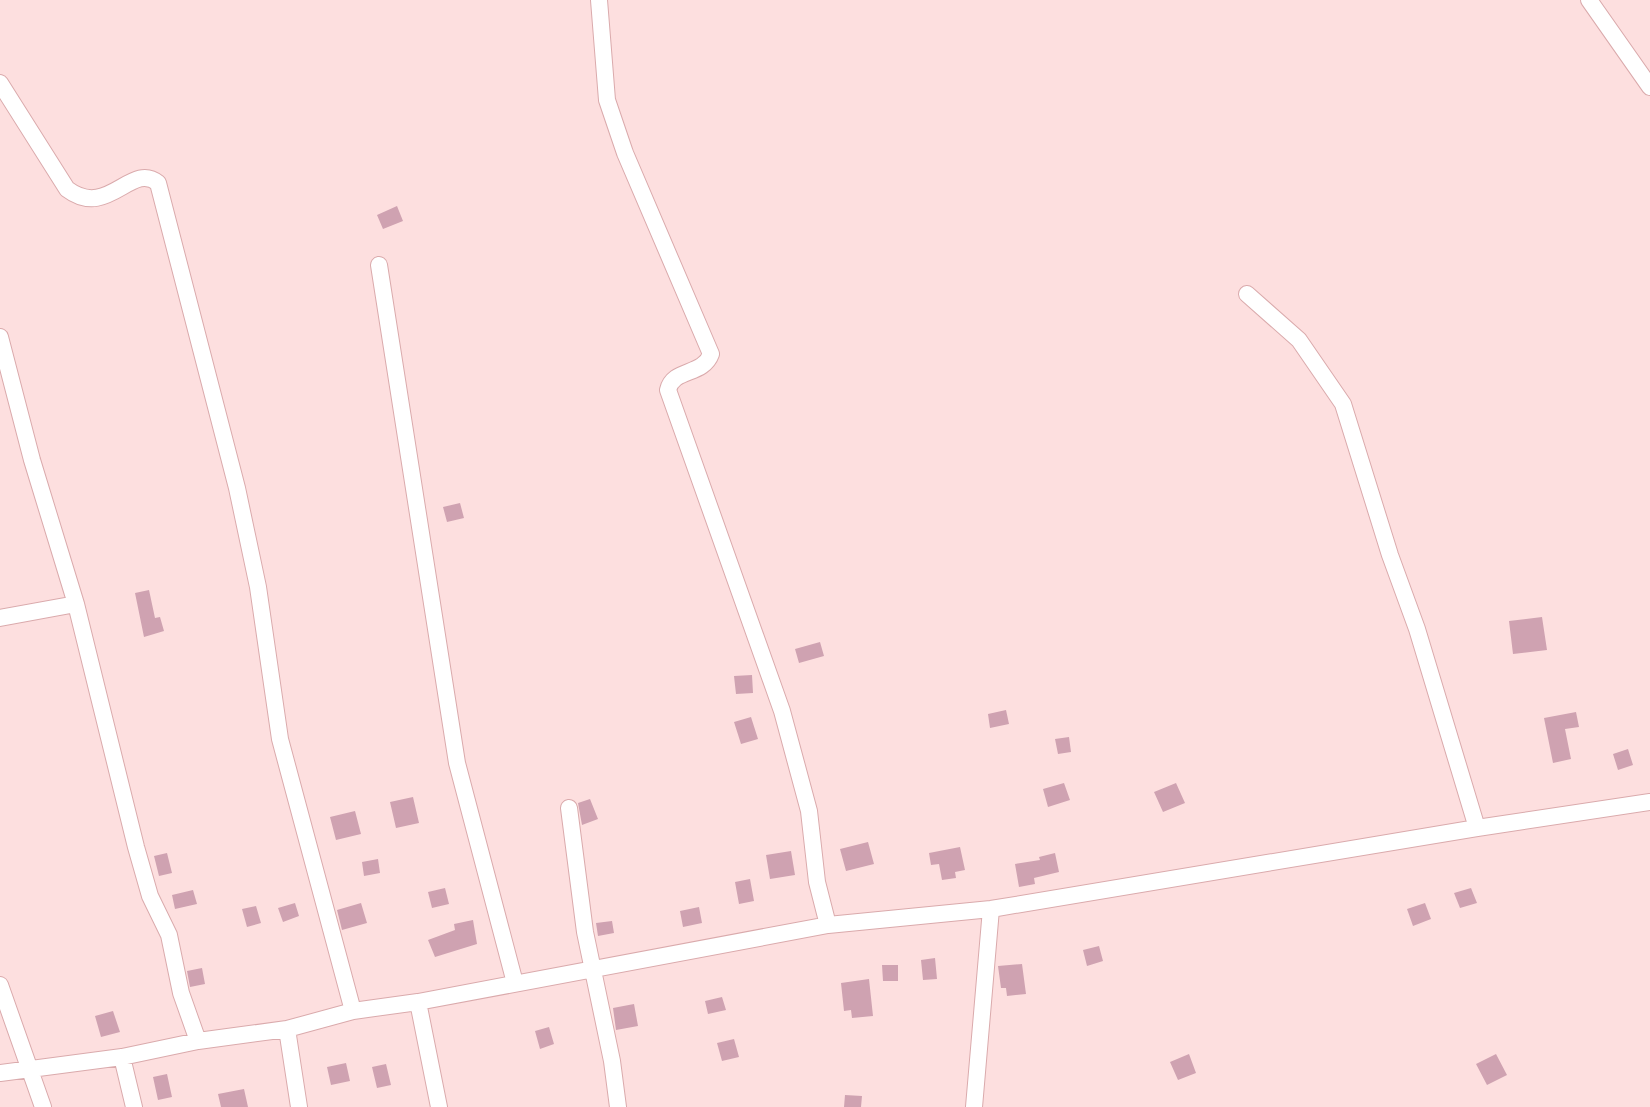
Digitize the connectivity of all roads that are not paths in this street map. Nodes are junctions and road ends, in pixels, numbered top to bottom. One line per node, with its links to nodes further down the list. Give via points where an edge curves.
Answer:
1 (599, 0): 14 (street, via 607,100 625,153 711,354 708,363 676,377 668,390 782,711 809,811 817,882)
2 (1589, 0): 4 (street)
3 (0, 83): 19 (street, via 67,189 80,199 94,200 138,179 158,183 239,499 258,586 280,739)
4 (1650, 87)
5 (379, 265): 16 (street, via 457,763)
6 (1247, 294): 12 (street, via 1299,340 1343,404)
7 (0, 337): 8 (street)
8 (76, 604): 9 (street); 21 (street, via 136,847 150,896 169,936)
9 (0, 618)
10 (1650, 802): 12 (street)
11 (569, 808): 15 (street)
12 (1477, 828): 13 (street)
13 (991, 909): 14 (street); 30 (street)
14 (828, 925): 15 (street)
15 (591, 968): 16 (street); 29 (street, via 612,1060)
16 (515, 983): 18 (street)
17 (0, 985): 23 (street)
18 (418, 1002): 19 (street); 28 (street)
19 (353, 1011): 20 (street)
20 (287, 1029): 21 (street); 27 (street)
21 (198, 1041): 22 (street)
22 (122, 1057): 23 (street); 26 (street)
23 (29, 1068): 24 (street); 25 (street)
24 (0, 1073)
25 (43, 1107)
26 (134, 1107)
27 (299, 1107)
28 (439, 1107)
29 (618, 1107)
30 (974, 1107)

